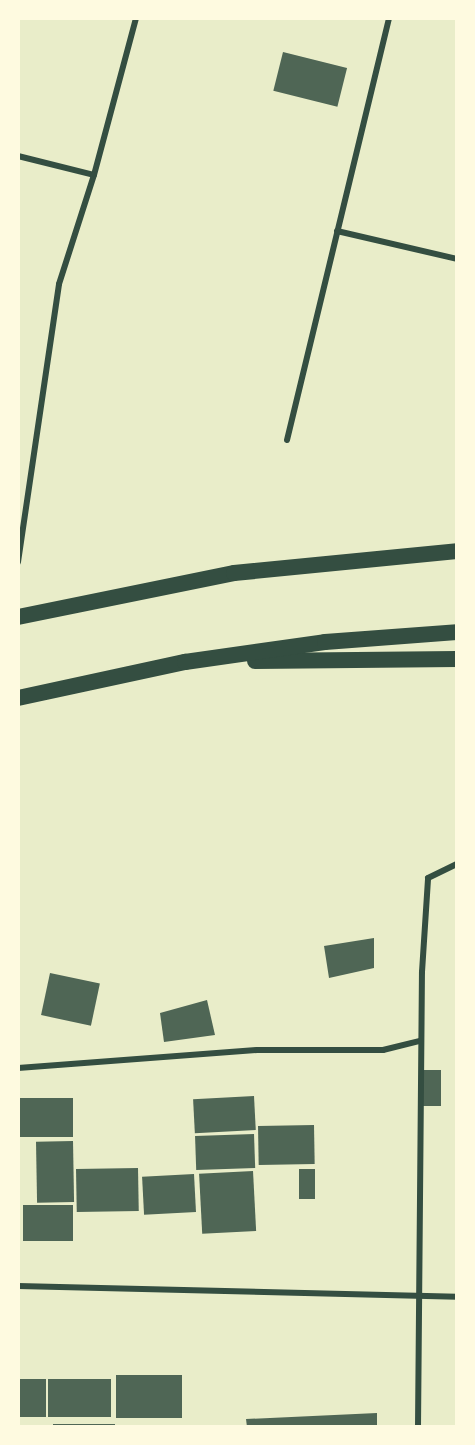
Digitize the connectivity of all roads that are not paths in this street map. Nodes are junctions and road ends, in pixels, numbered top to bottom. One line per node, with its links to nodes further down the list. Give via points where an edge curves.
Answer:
1 (136, 18): 4 (street)
2 (389, 18): 5 (street)
3 (18, 156): 4 (street)
4 (94, 176): 9 (street, via 59,284)
5 (337, 231): 6 (street); 7 (street)
6 (457, 259)
7 (287, 440)
8 (457, 551): 10 (highway, via 234,573)
9 (18, 562)
10 (18, 617)
11 (457, 632): 13 (highway, via 325,642)
12 (457, 658): 13 (highway)
13 (185, 662): 14 (highway)
14 (18, 698)
15 (457, 864): 16 (street, via 428,878)
16 (419, 1041): 17 (street, via 383,1050 257,1050); 20 (street)
17 (18, 1068)
18 (18, 1286): 20 (street)
19 (457, 1297): 20 (street)
20 (418, 1298): 21 (street)
21 (418, 1427)

